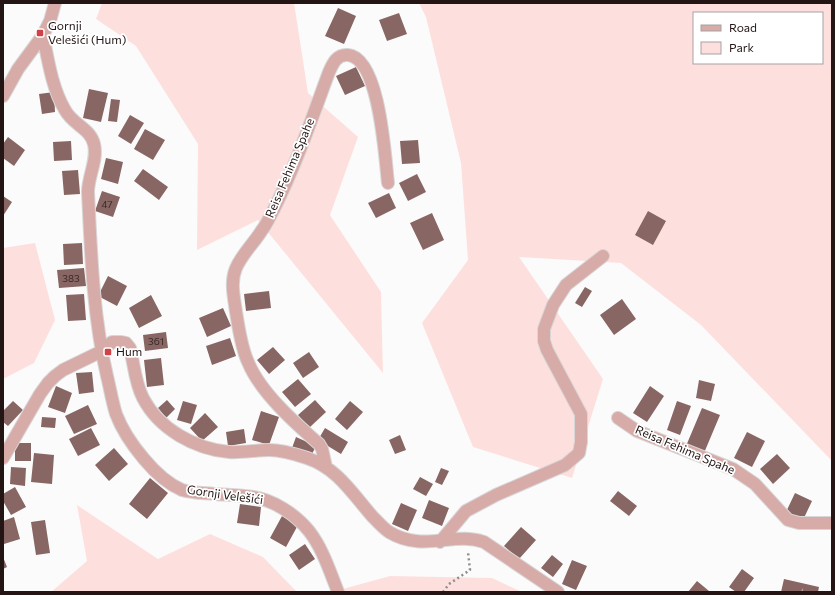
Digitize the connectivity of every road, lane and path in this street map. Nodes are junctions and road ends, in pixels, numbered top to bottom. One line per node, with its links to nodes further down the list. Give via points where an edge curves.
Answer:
1 (55, 3): 2 (street)
2 (43, 35): 3 (street, via 18,69); 6 (street, Gornji Velešići, via 60,102 72,120 89,132 94,142 95,153 88,189 91,252)
3 (3, 96)
4 (388, 183): 9 (street, Reisa Fehima Spahe, via 380,112 367,71 362,62 354,56 341,56 333,63 298,158 275,208 238,263 232,284 241,343 248,363 278,405 319,444)
5 (603, 256): 12 (street, via 566,284 553,305 544,329 547,350 581,414 582,437 579,453 565,465 466,511)
6 (102, 351): 8 (street, via 63,370 48,384); 9 (street, via 112,342 126,343 130,348 138,385 147,403 159,420 195,444 230,452 289,452); 13 (street, Gornji Velešići, via 116,414 151,467 174,486 183,490 253,497 281,507 309,531 318,545)
7 (618, 418): 10 (street, Reisa Fehima Spahe, via 651,437 733,469 755,484 788,520 799,523)
8 (3, 458)
9 (326, 467): 12 (street, via 345,482 360,503 389,532 411,541)
10 (832, 523)
11 (464, 539): 12 (street); 14 (path, via 470,570 449,584); 15 (street, via 478,540 492,546)
12 (440, 542)
13 (338, 592)
14 (443, 592)
15 (558, 592)

